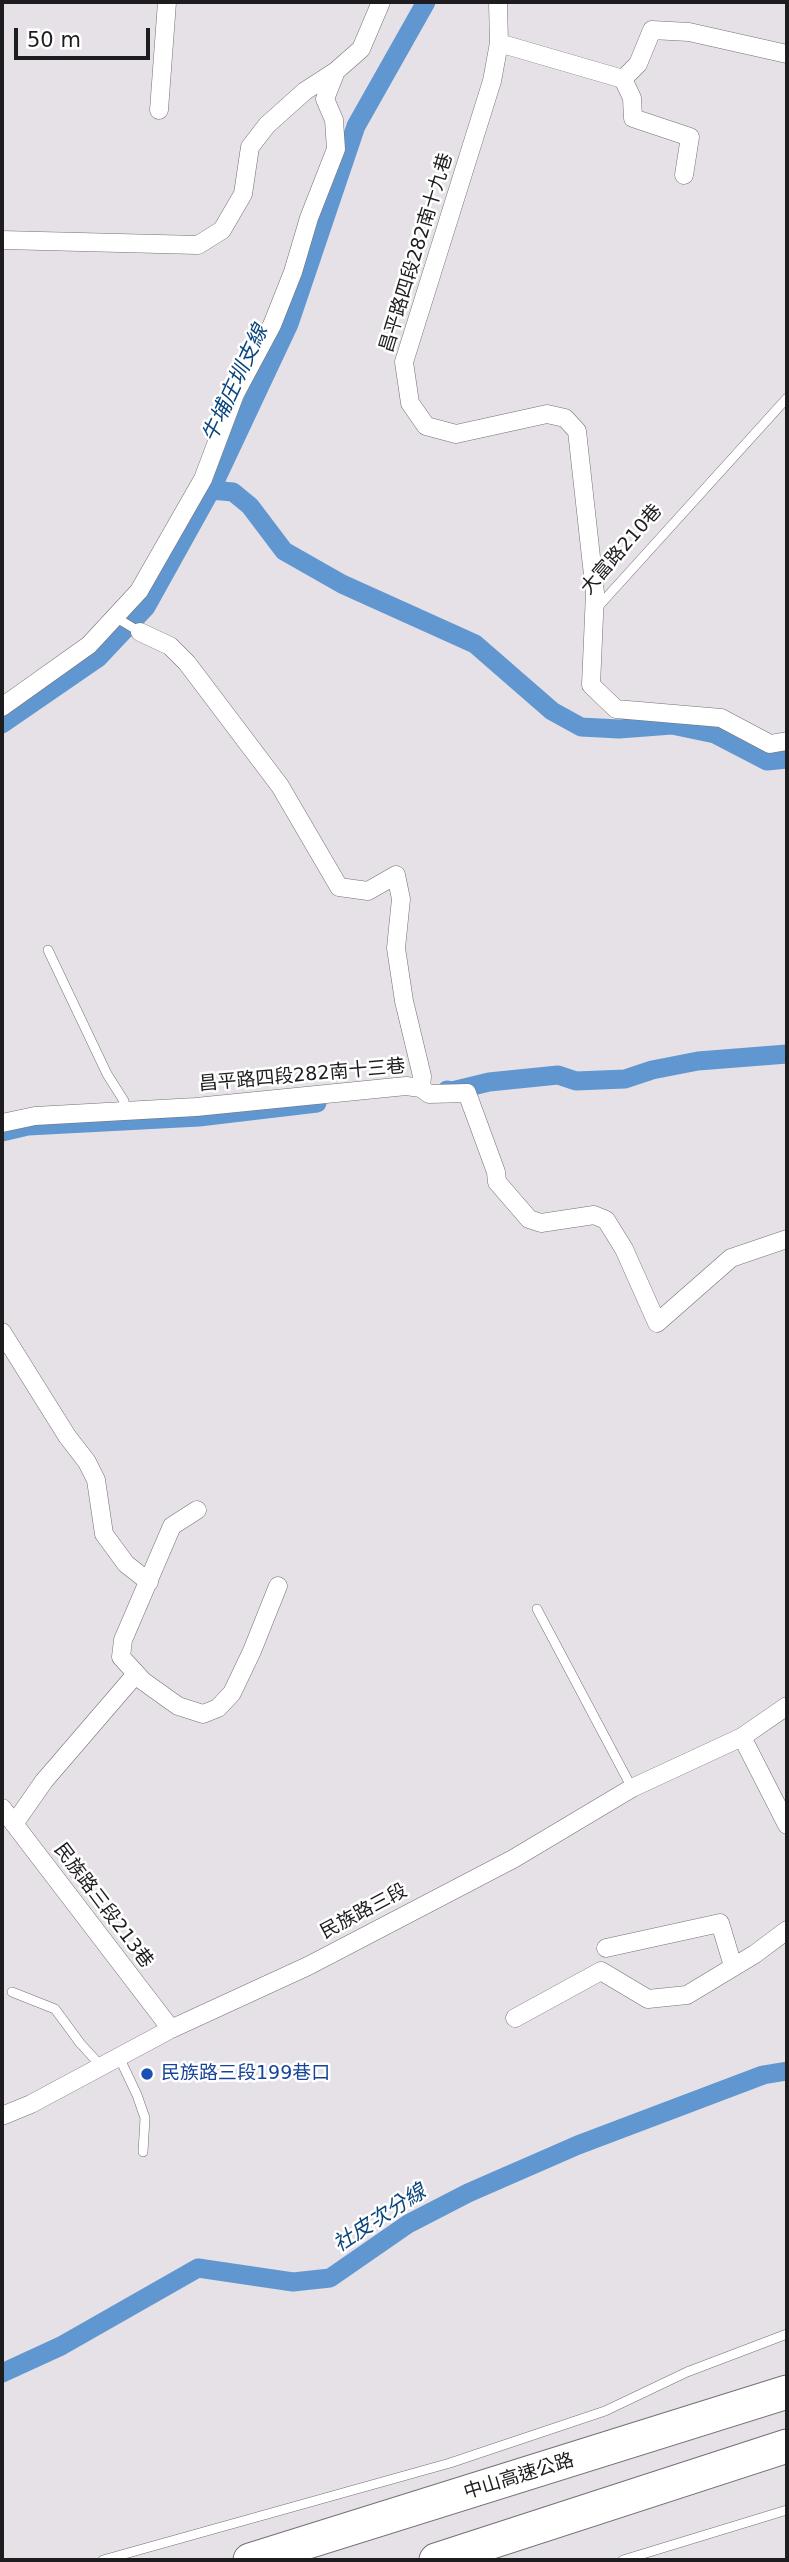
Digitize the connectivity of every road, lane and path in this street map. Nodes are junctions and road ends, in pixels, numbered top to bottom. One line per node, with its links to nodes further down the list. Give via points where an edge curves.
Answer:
1 (167, 2): 10 (street)
2 (364, 2): 3 (street)
3 (370, 2)
4 (381, 2): 8 (street, via 361,49)
5 (498, 2): 6 (street, 昌平路四段282南十九巷)
6 (499, 43): 9 (street); 14 (street, 昌平路四段282南十九巷, via 492,81 404,362 410,403 426,426 443,432 456,434 547,414 565,418 577,431)
7 (787, 54): 9 (street, via 689,32 652,30 638,64)
8 (336, 71): 12 (street, via 267,125 250,147 243,194 222,230 198,245); 15 (street, via 325,99 334,120 336,149 293,272 272,325 235,394 203,480)
9 (623, 79): 11 (street, via 632,97 633,118 691,137)
10 (159, 110)
11 (684, 175)
12 (2, 240)
13 (787, 398): 14 (lane, 大富路210巷)
14 (595, 610): 18 (street, 大富路210巷, via 591,685 616,709 721,719 770,744)
15 (120, 620): 16 (lane); 17 (street)
16 (140, 632): 20 (street, 昌平路四段282南十三巷, via 170,646 187,663 280,786 339,887 368,891 396,874 401,899 396,948)
17 (2, 707)
18 (787, 741)
19 (48, 950): 21 (lane)
20 (421, 1088): 21 (street, 昌平路四段282南十三巷); 23 (street, via 429,1094 467,1093 497,1182 529,1219 541,1223 594,1215 606,1220 657,1324 731,1258)
21 (125, 1111): 22 (street, 昌平路四段282南十三巷, via 35,1116)
22 (2, 1123)
23 (787, 1239)
24 (2, 1332): 26 (street, via 87,1462 96,1480 104,1534 125,1564)
25 (197, 1510): 26 (street, via 172,1526)
26 (149, 1582): 29 (street, via 123,1640 121,1657)
27 (278, 1586): 29 (street, via 232,1693 218,1708 203,1714 178,1706)
28 (537, 1609): 32 (lane)
29 (136, 1674): 34 (street, via 44,1781)
30 (787, 1706): 31 (street, 民族路三段)
31 (742, 1737): 32 (street, 民族路三段); 35 (street)
32 (632, 1788): 41 (street, 民族路三段, via 513,1859 308,1966)
33 (2, 1808): 34 (street, 民族路三段213巷)
34 (14, 1824): 41 (street, 民族路三段213巷)
35 (787, 1825)
36 (787, 1930): 38 (street)
37 (606, 1948): 38 (street, via 720,1923)
38 (733, 1966): 40 (street, via 687,1995 648,1998 601,1971)
39 (12, 1992): 43 (lane, via 55,2009)
40 (514, 2018)
41 (171, 2029): 42 (street, 民族路三段)
42 (118, 2057): 43 (street, 民族路三段); 45 (lane, via 145,2118)
43 (101, 2066): 44 (street, 民族路三段)
44 (2, 2116)
45 (143, 2152)
46 (787, 2334): 50 (lane, via 687,2372 605,2411 450,2463)
47 (787, 2392): 51 (highway, 中山高速公路)
48 (787, 2446): 52 (highway)
49 (787, 2510): 53 (lane)
50 (103, 2560)
51 (250, 2560)
52 (436, 2560)
53 (623, 2560)

